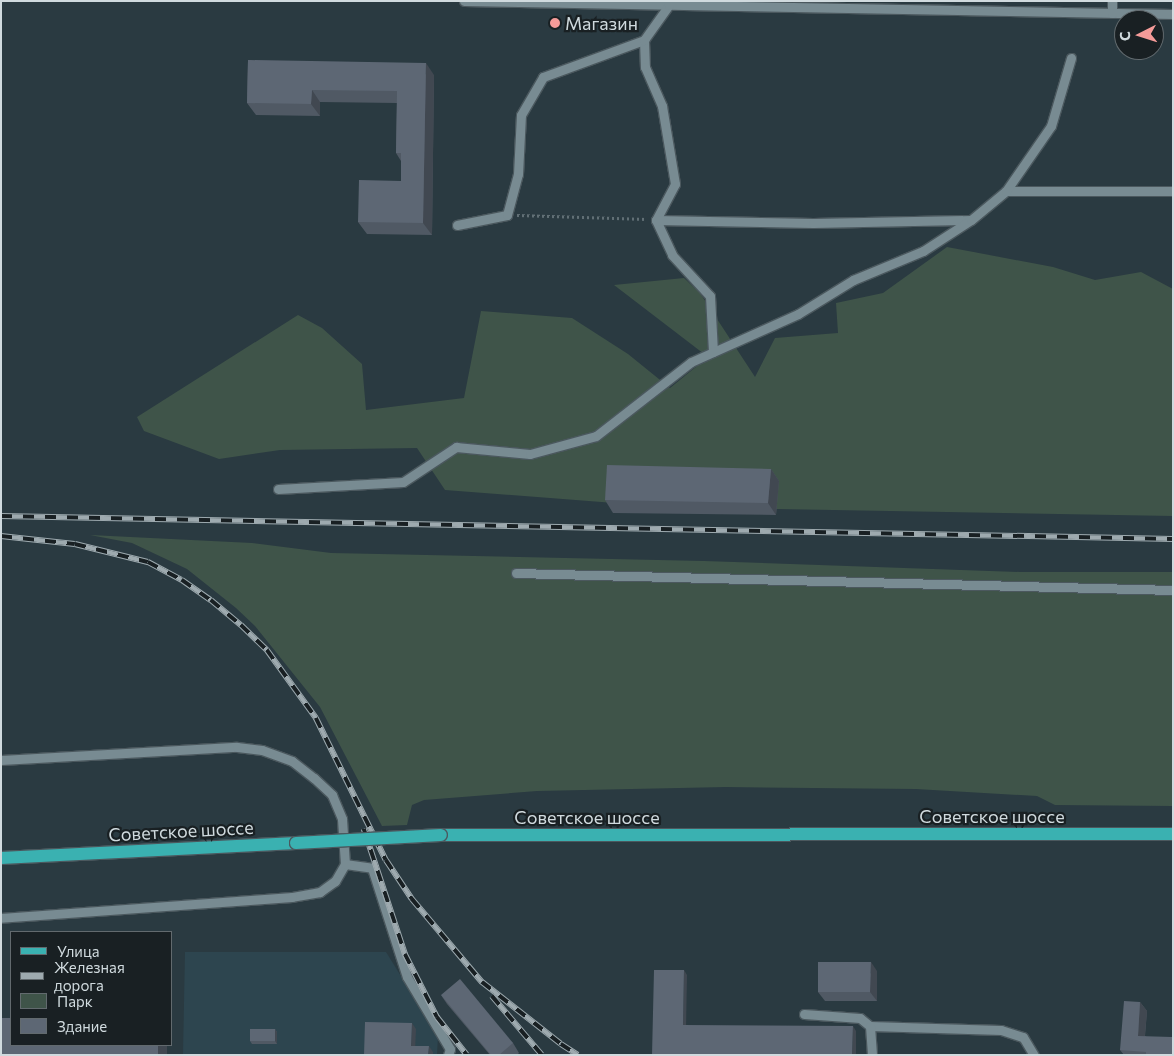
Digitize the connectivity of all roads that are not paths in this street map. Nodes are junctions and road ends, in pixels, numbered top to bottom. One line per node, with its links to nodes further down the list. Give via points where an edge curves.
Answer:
1 (464, 1): 3 (street)
2 (1112, 1): 4 (street)
3 (669, 3): 4 (street); 6 (street)
4 (1112, 13): 5 (street)
5 (1173, 14)
6 (644, 40): 10 (street, via 645,67 662,106 675,184); 12 (street, via 543,77 521,115 518,174 507,215)
7 (1071, 58): 8 (street, via 1051,126)
8 (1006, 191): 9 (street); 11 (street)
9 (1173, 191)
10 (656, 220): 11 (street, via 812,223); 13 (street, via 672,255 710,296)
11 (970, 220): 13 (street, via 923,251 853,280 798,314)
12 (457, 225)
13 (712, 352): 14 (street, via 691,362 596,436 530,454 456,447 404,482)
14 (278, 489)
15 (516, 572): 16 (street)
16 (1173, 590)
17 (1, 760): 20 (street, via 237,747 262,750 292,761 332,796 342,819)
18 (1173, 834): 19 (main road, Советское шоссе, bridge, via 441,835)
19 (1, 858)
20 (345, 864): 21 (street, via 335,882 320,892 292,897); 24 (street, via 372,868 406,977 450,1049)
21 (1, 918)
22 (804, 1014): 23 (street, via 860,1018)
23 (870, 1026): 25 (street); 26 (street, via 1001,1030 1023,1037)
24 (448, 1055)
25 (872, 1055)
26 (1034, 1055)

